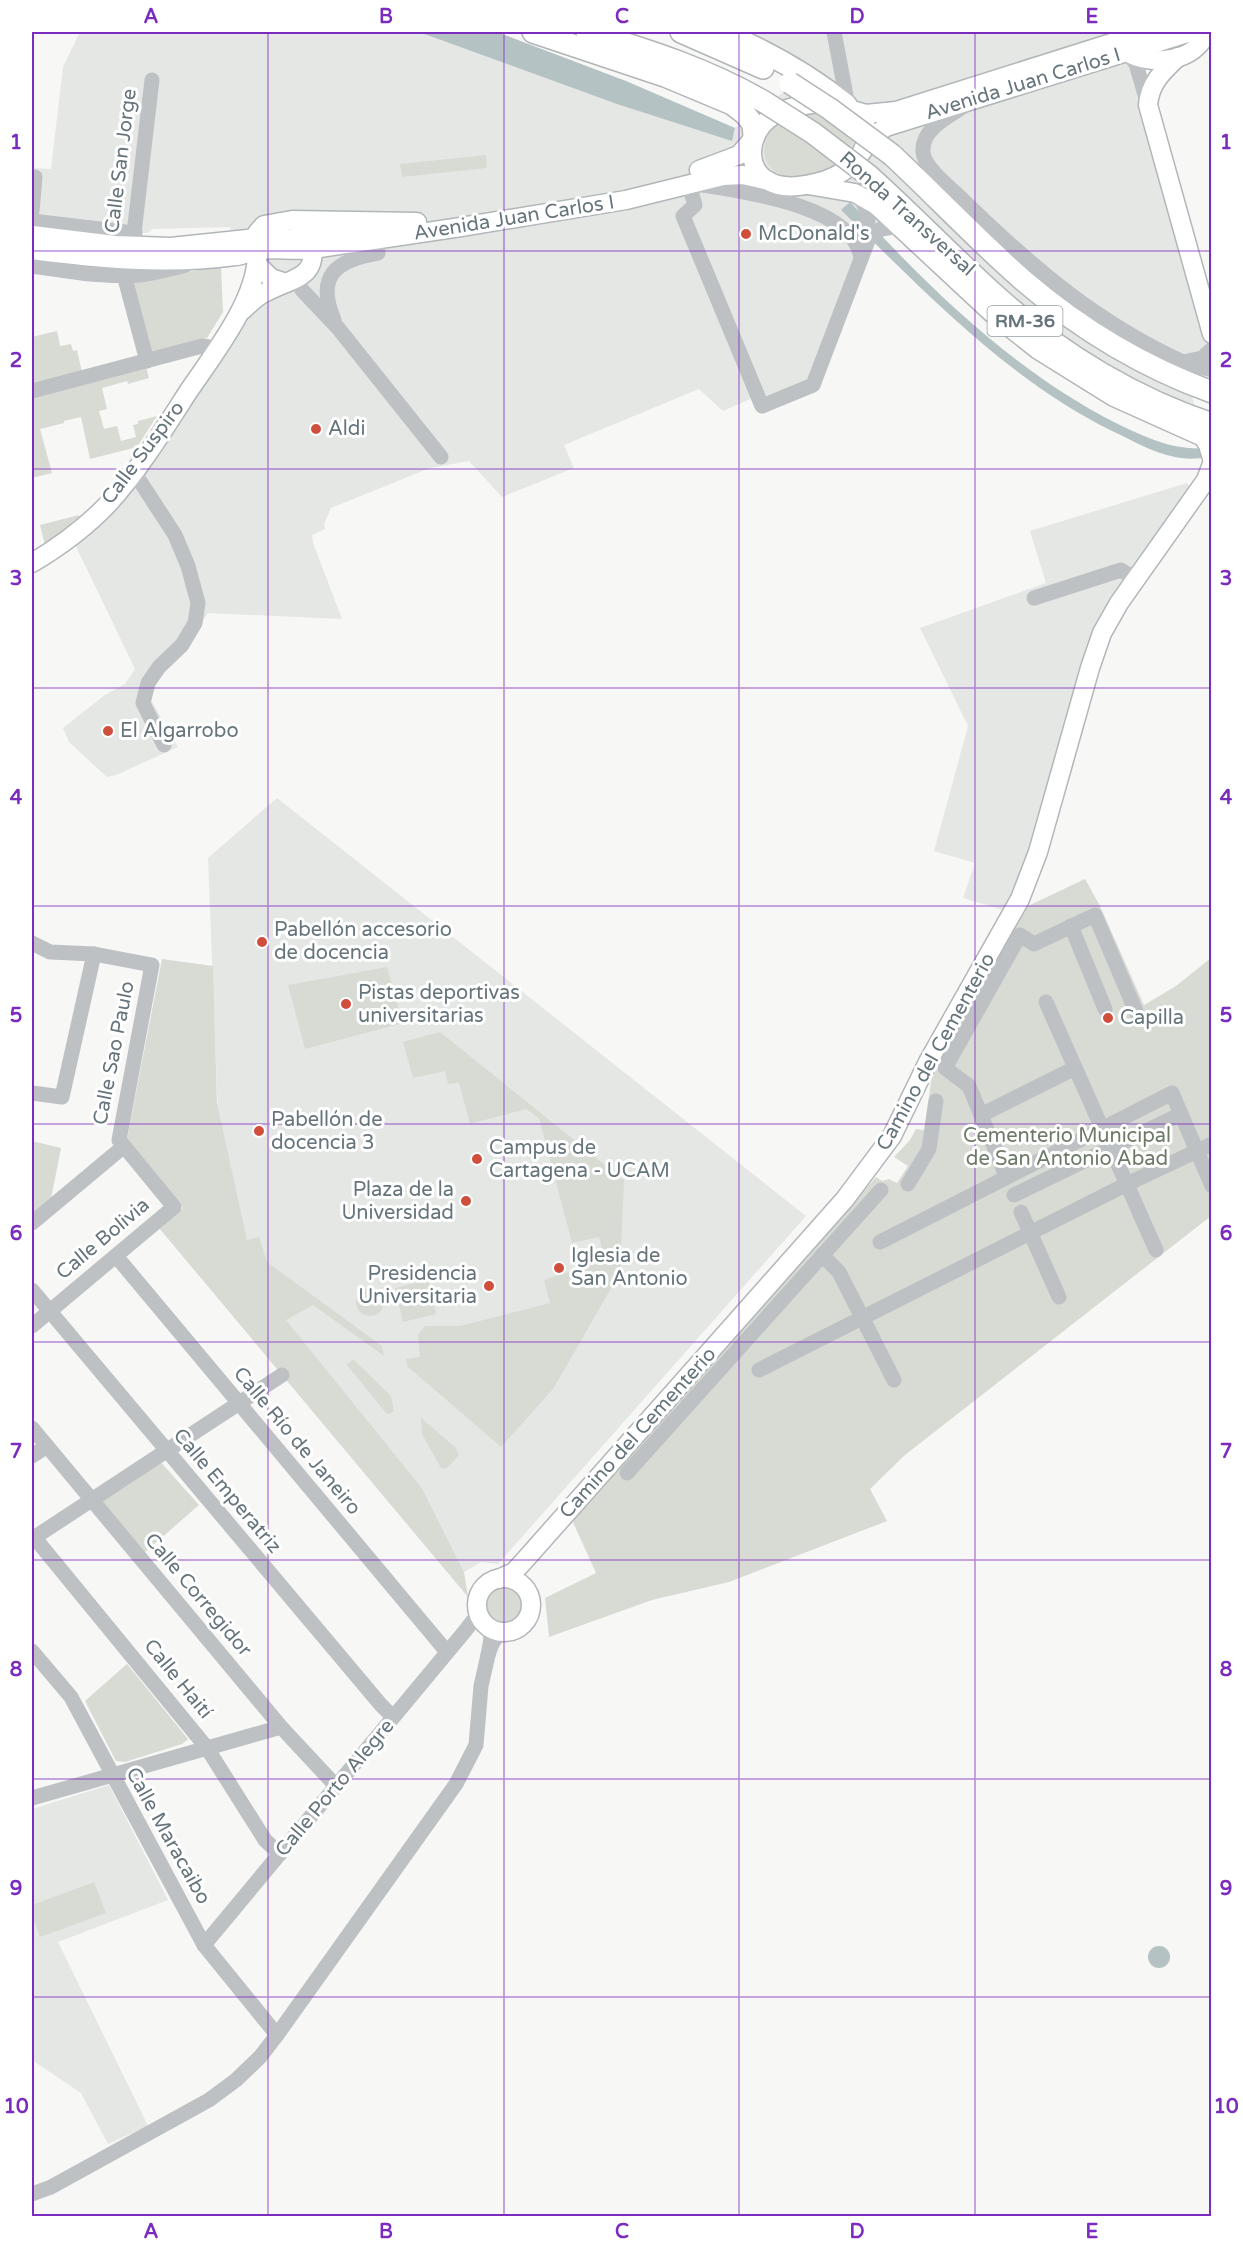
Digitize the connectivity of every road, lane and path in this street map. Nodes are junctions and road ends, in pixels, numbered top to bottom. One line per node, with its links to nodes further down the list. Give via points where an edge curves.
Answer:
1 (533, 32): 14 (highway, via 665,76 732,104 753,124)
2 (587, 32): 48 (highway, Ronda Transversal / RM-36, bridge, via 686,64 766,103 868,175 1003,303 1046,336 1138,393)
3 (681, 32): 47 (highway, Ronda Transversal / RM-36, bridge, via 742,57 837,114 892,155 1059,309 1129,354)
4 (722, 32): 13 (highway, via 812,79)
5 (834, 32): 13 (street)
6 (1146, 32): 8 (main road, Avenida Juan Carlos I)
7 (1202, 37): 8 (main road, Avenida Juan Carlos I); 9 (main road)
8 (1124, 40): 9 (main road, via 1148,59); 11 (main road, Avenida Juan Carlos I); 12 (street); 13 (main road, Avenida Juan Carlos I, via 896,111 866,114)
9 (1178, 57): 12 (main road, via 1151,87)
10 (152, 80): 28 (street, Calle San Jorge)
11 (971, 101): 15 (main road, Avenida Juan Carlos I, via 886,128); 44 (street, via 927,135 923,152 927,164 1070,296 1127,333)
12 (1148, 105): 40 (main road)
13 (850, 108): 14 (main road, via 819,103 785,110 767,120); 15 (main road, via 866,130)
14 (754, 138): 17 (main road, via 753,163); 23 (main road, Avenida Juan Carlos I, via 739,155 698,170 627,187)
15 (864, 149): 19 (main road, via 846,171)
16 (35, 177): 21 (street)
17 (769, 181): 18 (main road, Avenida Juan Carlos I, via 736,174); 19 (main road, via 784,186)
18 (692, 184): 29 (main road, Avenida Juan Carlos I, via 614,202); 34 (street, via 806,208 852,236); 34 (street, via 695,205 683,216 762,406 813,385)
19 (808, 185): 20 (main road)
20 (855, 194): 25 (main road); 26 (street, via 865,208)
21 (32, 211)
22 (32, 222): 28 (street)
23 (417, 222): 24 (main road, via 292,220); 30 (main road, Avenida Juan Carlos I)
24 (271, 224): 30 (main road, via 303,226); 31 (main road, via 261,226 256,233)
25 (901, 226): 26 (street); 49 (main road, via 993,314 1037,349 1114,397 1203,437)
26 (870, 234): 34 (street)
27 (32, 235): 28 (main road)
28 (133, 240): 31 (main road, via 184,247)
29 (377, 240): 30 (main road, Avenida Juan Carlos I); 39 (street, via 378,253 344,262 333,273 327,301)
30 (312, 243): 31 (main road, Avenida Juan Carlos I, via 294,251); 37 (main road, via 312,264 307,273)
31 (257, 247): 33 (main road, via 239,256); 37 (main road, via 257,264 266,274 279,282); 38 (main road, via 254,279)
32 (32, 250): 33 (main road, via 127,260)
33 (215, 258): 36 (street)
34 (861, 259)
35 (32, 266): 36 (street)
36 (124, 275): 43 (street)
37 (291, 281): 38 (main road, via 256,298); 39 (street)
38 (233, 323): 41 (main road, Calle Suspiro)
39 (338, 328): 50 (street)
40 (1212, 334)
41 (216, 348): 43 (street, via 202,346); 51 (main road, Calle Suspiro)
42 (1212, 349): 44 (street, via 1202,358)
43 (147, 361): 46 (street)
44 (1183, 362): 45 (street)
45 (1212, 370)
46 (32, 391)
47 (1212, 392)
48 (1212, 424)
49 (1211, 456): 53 (main road, Camino del Cementerio, via 1209,474)
50 (441, 457)
51 (134, 472): 54 (main road, Calle Suspiro, via 88,522); 57 (street, via 175,535 198,603 195,623 182,645 148,683 143,703)
52 (1212, 483): 53 (main road)
53 (1195, 494): 55 (main road, Camino del Cementerio)
54 (32, 563)
55 (1136, 580): 56 (street, via 1121,570); 103 (main road, Camino del Cementerio, via 1110,617 1096,650 1023,891 928,1062 892,1136 845,1199)
56 (1034, 598)
57 (164, 745)
58 (1071, 926): 62 (street); 63 (street, via 1095,915); 67 (street, via 1034,944 1020,935 945,1068 969,1086)
59 (32, 945): 60 (street, via 50,952)
60 (94, 954): 65 (street, via 62,1097); 71 (street, Calle Sao Paulo, via 152,965 118,1140)
61 (1046, 1002): 64 (street)
62 (1105, 1009)
63 (1137, 1014)
64 (1075, 1068): 67 (street); 69 (street)
65 (32, 1093)
66 (936, 1101): 75 (street, via 929,1149)
67 (981, 1114): 74 (street)
68 (1181, 1114): 69 (street, via 1172,1093); 72 (street); 73 (street)
69 (1101, 1128): 72 (street); 74 (street)
70 (1212, 1144): 73 (street)
71 (123, 1147): 81 (street); 86 (street, Calle Bolivia, via 174,1207)
72 (1110, 1148): 76 (street); 79 (street)
73 (1196, 1150): 76 (street); 77 (street)
74 (1006, 1176): 83 (street)
75 (908, 1184)
76 (1127, 1184): 82 (street); 84 (street)
77 (1212, 1186)
78 (881, 1190): 85 (street)
79 (1014, 1195)
80 (1021, 1212): 82 (street)
81 (32, 1223)
82 (1030, 1233): 88 (street); 90 (street)
83 (880, 1242)
84 (1156, 1250)
85 (822, 1255): 90 (street, via 838,1272); 100 (street)
86 (116, 1256): 89 (street, Calle Bolivia); 95 (street, Calle Río de Janeiro)
87 (32, 1290): 89 (street, Calle Emperatriz)
88 (1059, 1297)
89 (49, 1311): 91 (street, Calle Bolivia); 98 (street, Calle Emperatriz)
90 (862, 1316): 92 (street); 94 (street)
91 (32, 1326)
92 (759, 1370)
93 (282, 1375): 95 (street)
94 (894, 1380)
95 (239, 1404): 98 (street); 108 (street, Calle Río de Janeiro)
96 (32, 1428): 97 (street, Calle Corregidor)
97 (47, 1446): 99 (street); 101 (street, Calle Corregidor)
98 (166, 1452): 101 (street); 109 (street, Calle Emperatriz)
99 (32, 1456)
100 (627, 1473)
101 (92, 1500): 102 (street); 110 (street, Calle Corregidor)
102 (33, 1538): 111 (street, Calle Haití)
103 (524, 1561): 104 (main road, Camino del Cementerio, via 514,1572); 105 (main road, via 519,1574)
104 (498, 1579): 105 (main road); 106 (main road, via 482,1590 477,1603)
105 (524, 1587): 106 (main road, via 531,1602 529,1615 519,1627)
106 (489, 1624): 108 (street, Calle Porto Alegre, via 472,1625); 117 (street, via 491,1639 481,1686 478,1737 467,1766)
107 (32, 1651): 112 (street, Calle Maracaibo, via 71,1697)
108 (447, 1652): 109 (street, Calle Porto Alegre)
109 (393, 1718): 113 (street, Calle Porto Alegre)
110 (281, 1727): 111 (street); 113 (street, Calle Corregidor)
111 (207, 1748): 112 (street); 115 (street, Calle Haití, via 265,1840)
112 (111, 1774): 114 (street); 116 (street, Calle Maracaibo)
113 (336, 1786): 115 (street, Calle Porto Alegre)
114 (32, 1798)
115 (280, 1854): 116 (street, Calle Porto Alegre)
116 (204, 1945): 117 (street, Calle Maracaibo)
117 (277, 2035): 118 (street, via 236,2080 209,2100)
118 (32, 2194)

